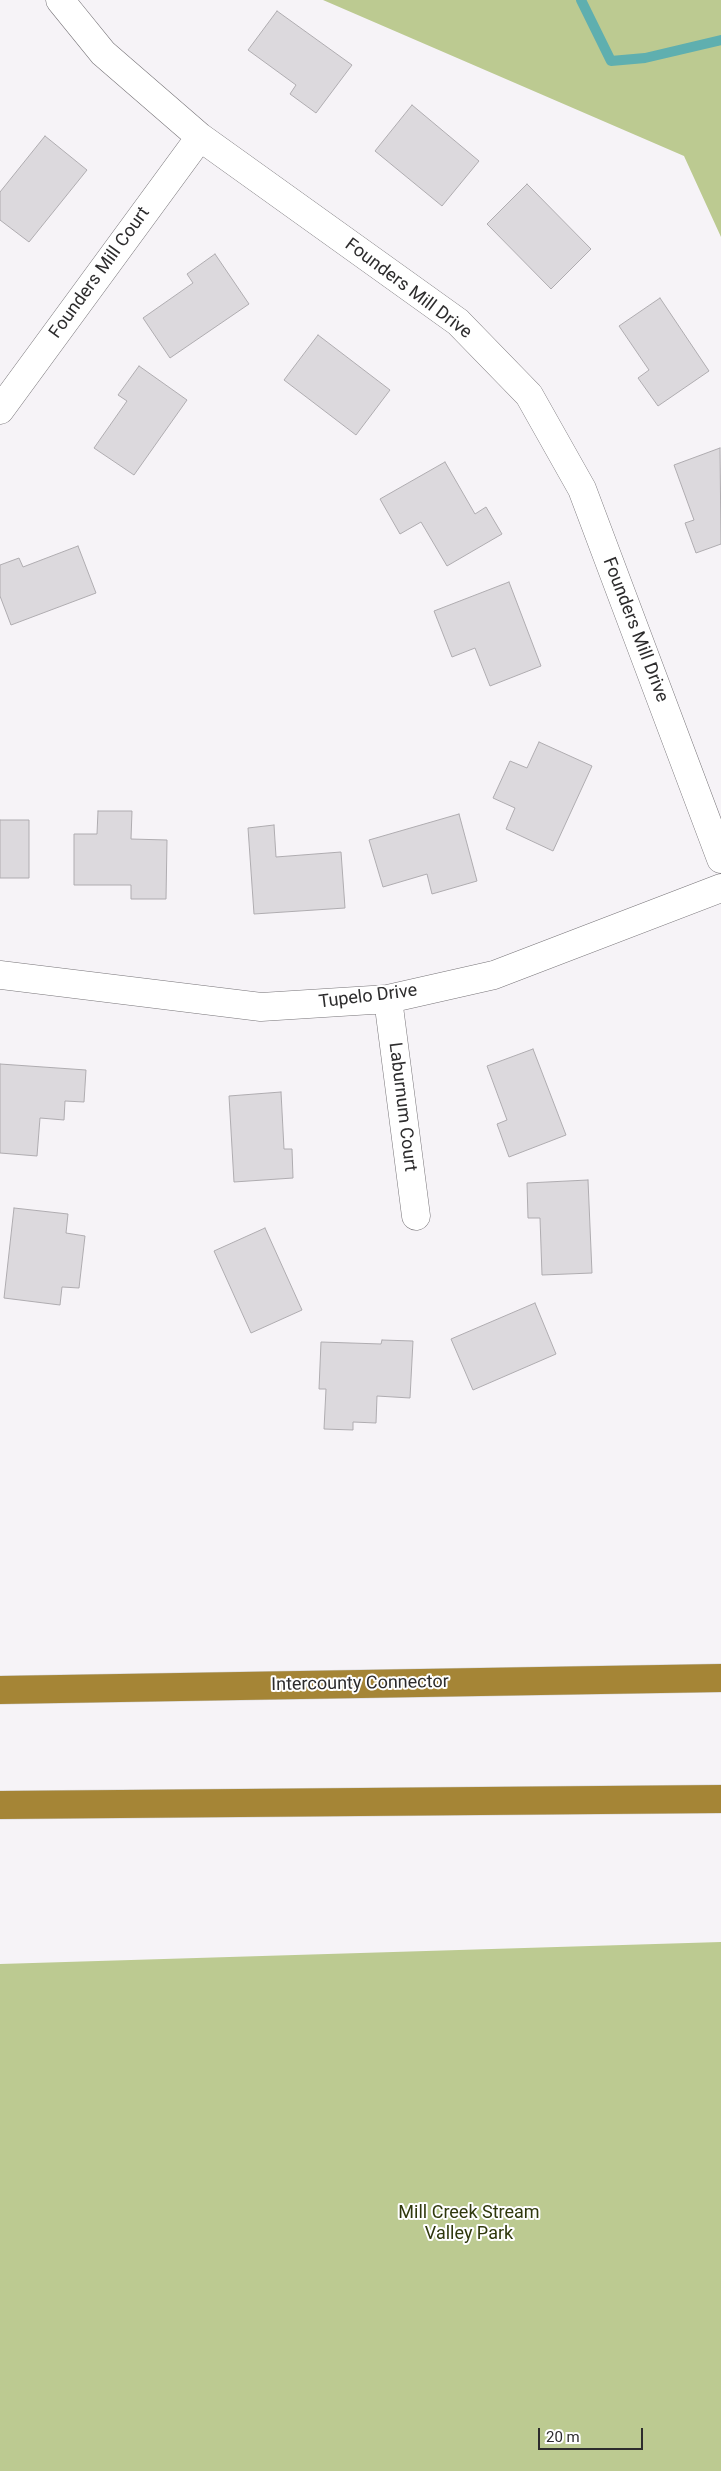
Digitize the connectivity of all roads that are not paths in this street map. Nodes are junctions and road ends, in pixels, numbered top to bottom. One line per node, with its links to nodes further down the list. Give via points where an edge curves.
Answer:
1 (60, 0): 2 (street, Founders Mill Drive, via 103,53)
2 (200, 137): 3 (street, Founders Mill Court); 4 (street, Founders Mill Drive, via 458,322 529,395 582,489)
3 (0, 410)
4 (721, 859)
5 (721, 888): 7 (street, Tupelo Drive, via 494,975)
6 (0, 975): 7 (street, Tupelo Drive, via 261,1007)
7 (388, 999): 8 (street, Laburnum Court)
8 (416, 1216)
9 (721, 1678): 10 (highway, Intercounty Connector)
10 (0, 1690)
11 (721, 1799): 12 (highway)
12 (0, 1806)

